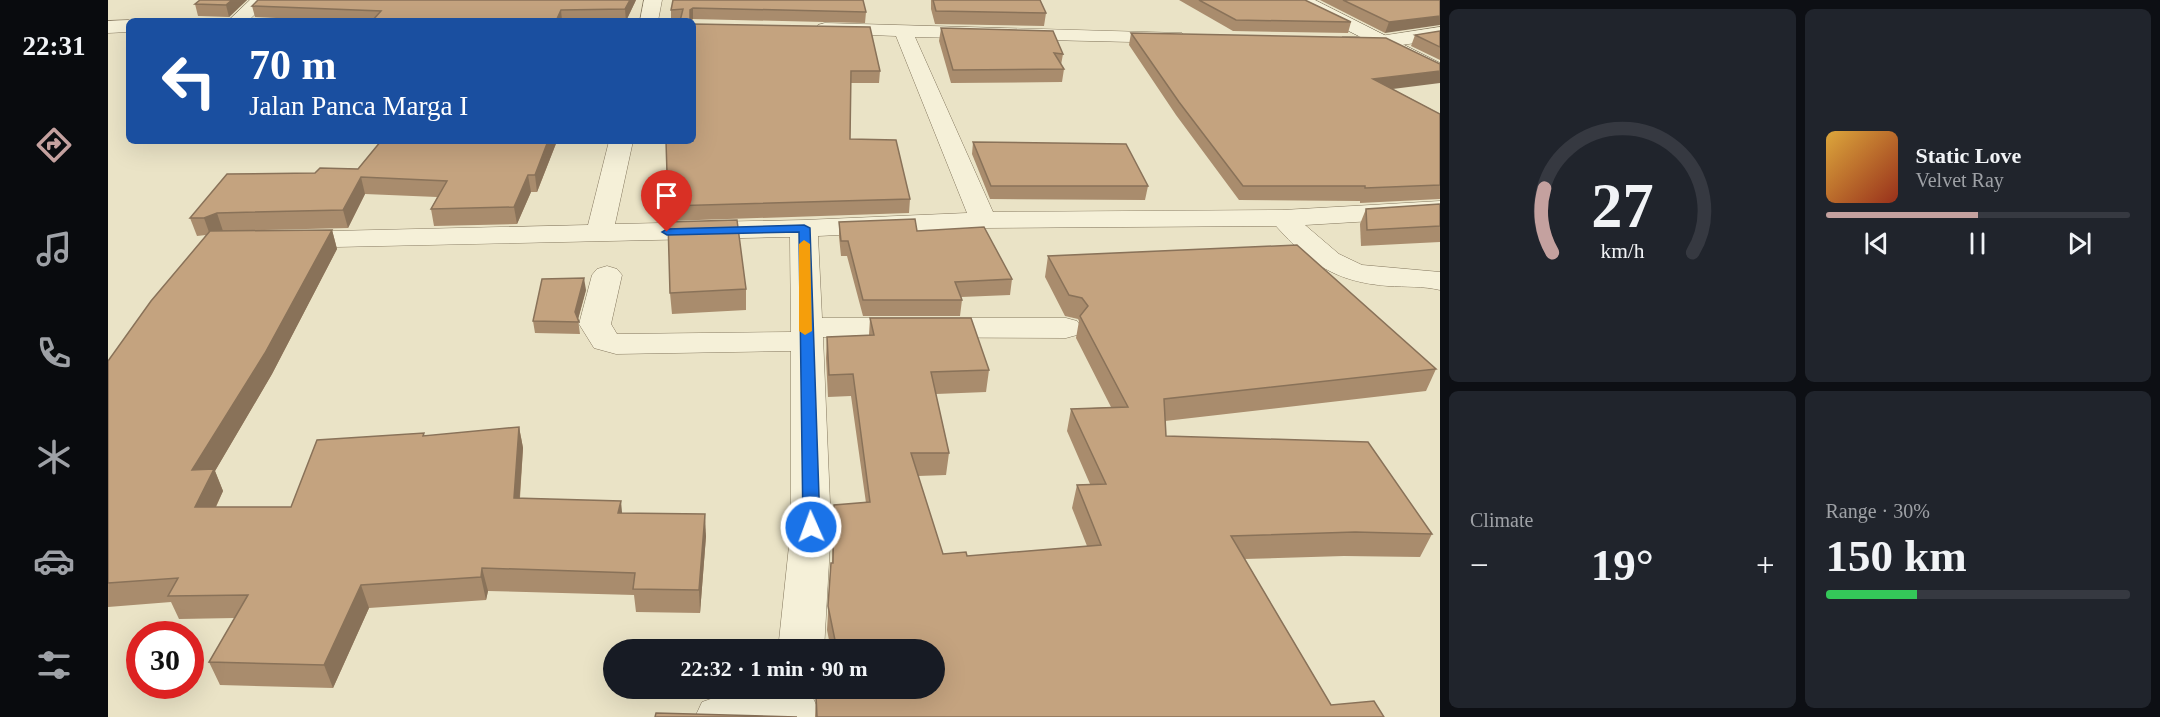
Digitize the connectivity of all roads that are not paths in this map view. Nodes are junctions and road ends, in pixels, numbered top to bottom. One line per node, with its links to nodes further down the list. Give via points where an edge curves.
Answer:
1 (261, 0): 4 (street)
2 (653, 0): 5 (street)
3 (1301, 0): 13 (street)
4 (240, 18)
5 (650, 18)
6 (126, 26): 7 (street)
7 (108, 27)
8 (810, 29): 9 (street)
9 (903, 31): 11 (street); 18 (street)
10 (1440, 33): 13 (street)
11 (1189, 37)
12 (1332, 41): 13 (street)
13 (1380, 42): 14 (street)
14 (1440, 71)
15 (620, 144): 20 (street)
16 (1440, 209): 17 (street)
17 (1283, 218): 18 (street); 23 (street, via 1320,256 1345,270)
18 (983, 220): 19 (street)
19 (804, 228): 20 (street); 25 (street)
20 (599, 234): 21 (street)
21 (270, 240)
22 (607, 275): 25 (street, via 595,324 605,341 616,344)
23 (1440, 281)
24 (1066, 328): 25 (street)
25 (805, 334): 26 (street, via 811,527)
26 (802, 639)
27 (797, 706): 28 (street)
28 (719, 717)

